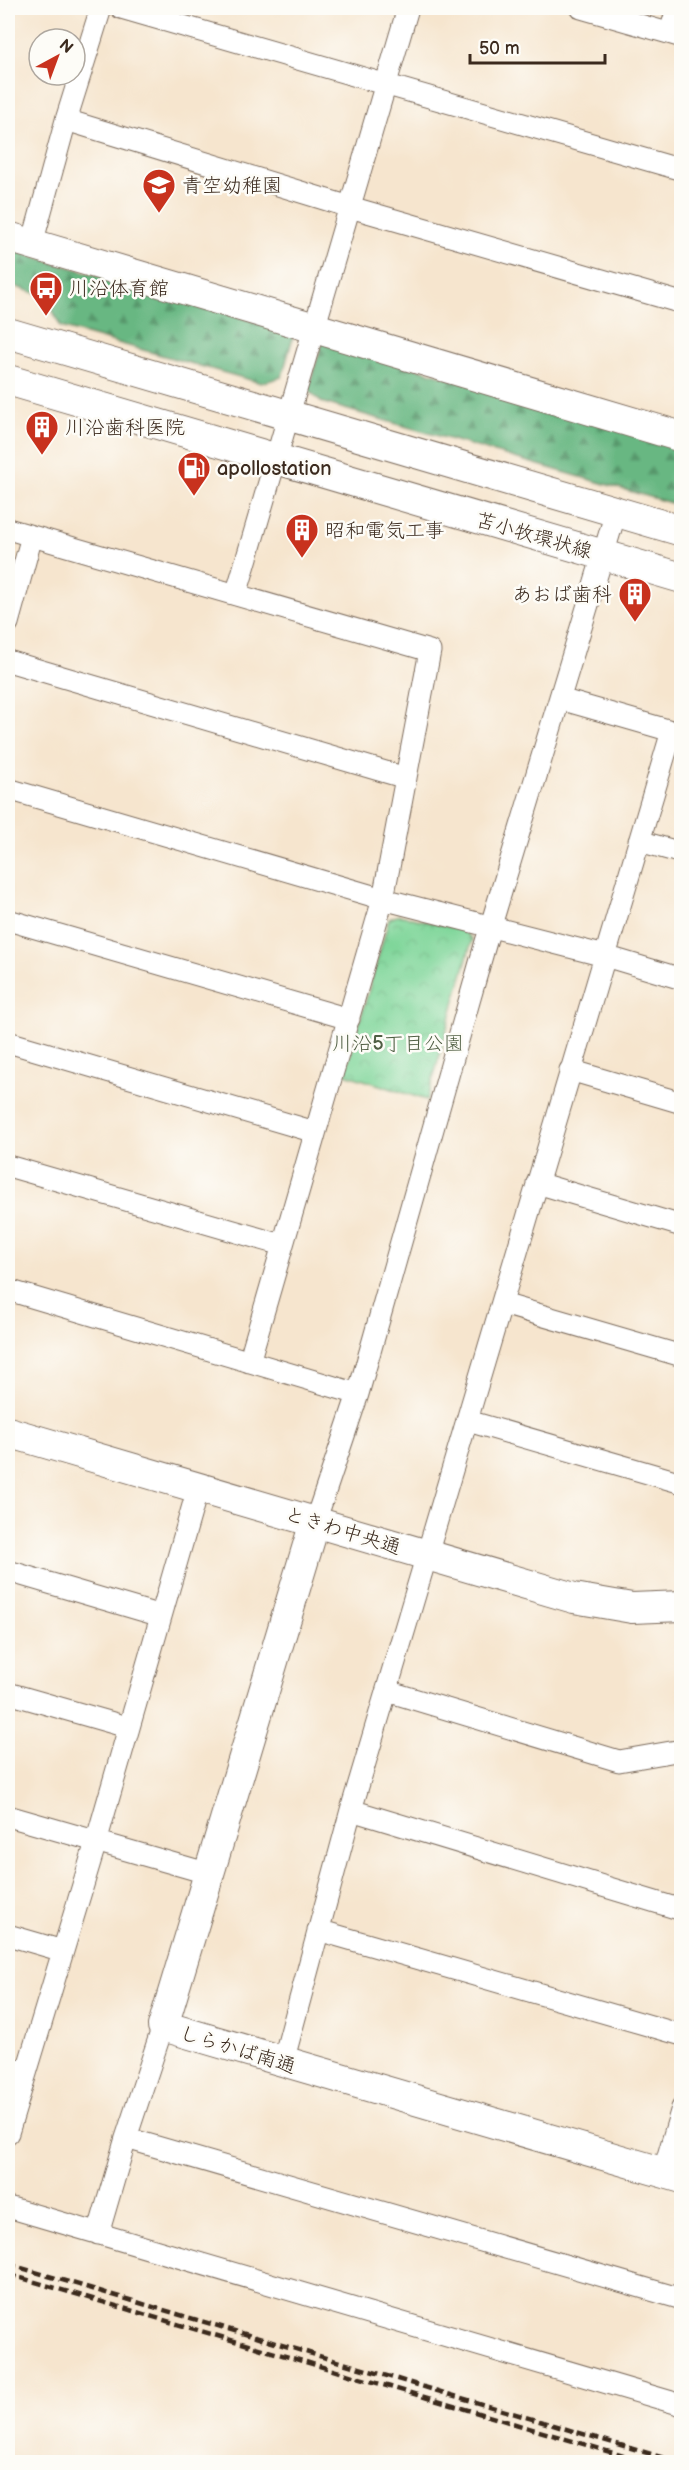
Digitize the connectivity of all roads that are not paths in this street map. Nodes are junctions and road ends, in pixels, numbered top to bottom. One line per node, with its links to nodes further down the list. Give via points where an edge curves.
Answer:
1 (101, 8): 8 (street)
2 (121, 8): 7 (street)
3 (408, 8): 7 (street)
4 (581, 8): 6 (street)
5 (677, 8): 6 (street)
6 (676, 35)
7 (385, 85): 9 (street); 10 (street)
8 (66, 120): 10 (street); 11 (street)
9 (681, 171)
10 (350, 207): 12 (street); 13 (street)
11 (20, 241): 13 (street)
12 (681, 303)
13 (314, 328): 16 (street); 17 (street)
14 (8, 333): 16 (street)
15 (8, 380): 18 (street, 苫小牧環状線)
16 (289, 416): 18 (street); 19 (street)
17 (681, 437)
18 (275, 460): 23 (street, 苫小牧環状線); 25 (street)
19 (616, 512): 21 (street); 23 (street)
20 (8, 529): 22 (street)
21 (681, 531)
22 (32, 536): 25 (street); 26 (street)
23 (603, 555): 24 (street, 苫小牧環状線); 28 (street)
24 (681, 578)
25 (236, 595): 30 (street, via 430,651)
26 (8, 623)
27 (8, 661): 30 (street)
28 (560, 699): 29 (street); 36 (street)
29 (676, 733): 32 (street)
30 (405, 778): 34 (street)
31 (8, 789): 34 (street)
32 (639, 841): 33 (street); 37 (street)
33 (681, 854)
34 (383, 899): 36 (street); 39 (street)
35 (8, 920): 39 (street)
36 (490, 926): 37 (street); 52 (street)
37 (604, 956): 38 (street); 41 (street)
38 (681, 979)
39 (349, 1019): 43 (street)
40 (8, 1042): 43 (street)
41 (570, 1070): 42 (street); 45 (street)
42 (681, 1103)
43 (315, 1132): 47 (street)
44 (8, 1166): 47 (street)
45 (537, 1183): 46 (street); 49 (street)
46 (681, 1226)
47 (282, 1245): 51 (street)
48 (8, 1290): 51 (street)
49 (503, 1304): 50 (street); 53 (street)
50 (681, 1356)
51 (249, 1362): 52 (street)
52 (358, 1394): 57 (street)
53 (468, 1420): 55 (street); 58 (street)
54 (8, 1432): 56 (street, ときわ中央通)
55 (681, 1483)
56 (198, 1488): 57 (street, ときわ中央通); 61 (street)
57 (315, 1522): 58 (street, ときわ中央通); 69 (street, しらかば南通)
58 (428, 1556): 60 (street, ときわ中央通, via 574,1598 632,1608); 62 (street)
59 (8, 1571): 61 (street)
60 (681, 1606)
61 (161, 1616): 64 (street)
62 (387, 1691): 65 (street, via 619,1761); 66 (street)
63 (8, 1693): 64 (street)
64 (127, 1728): 68 (street)
65 (681, 1750)
66 (351, 1810): 70 (street); 71 (street)
67 (8, 1816): 68 (street)
68 (96, 1842): 69 (street); 73 (street)
69 (210, 1874): 74 (street, しらかば南通)
70 (681, 1910)
71 (318, 1930): 75 (street); 76 (street)
72 (8, 1935): 73 (street)
73 (63, 1951): 77 (street)
74 (163, 2026): 76 (street, しらかば南通); 80 (street)
75 (681, 2035)
76 (283, 2062): 81 (street, しらかば南通)
77 (16, 2070): 79 (street)
78 (681, 2108): 81 (street)
79 (8, 2133)
80 (126, 2138): 83 (street); 84 (street)
81 (672, 2176)
82 (8, 2207): 83 (street)
83 (98, 2234): 85 (street)
84 (681, 2299)
85 (681, 2405)

